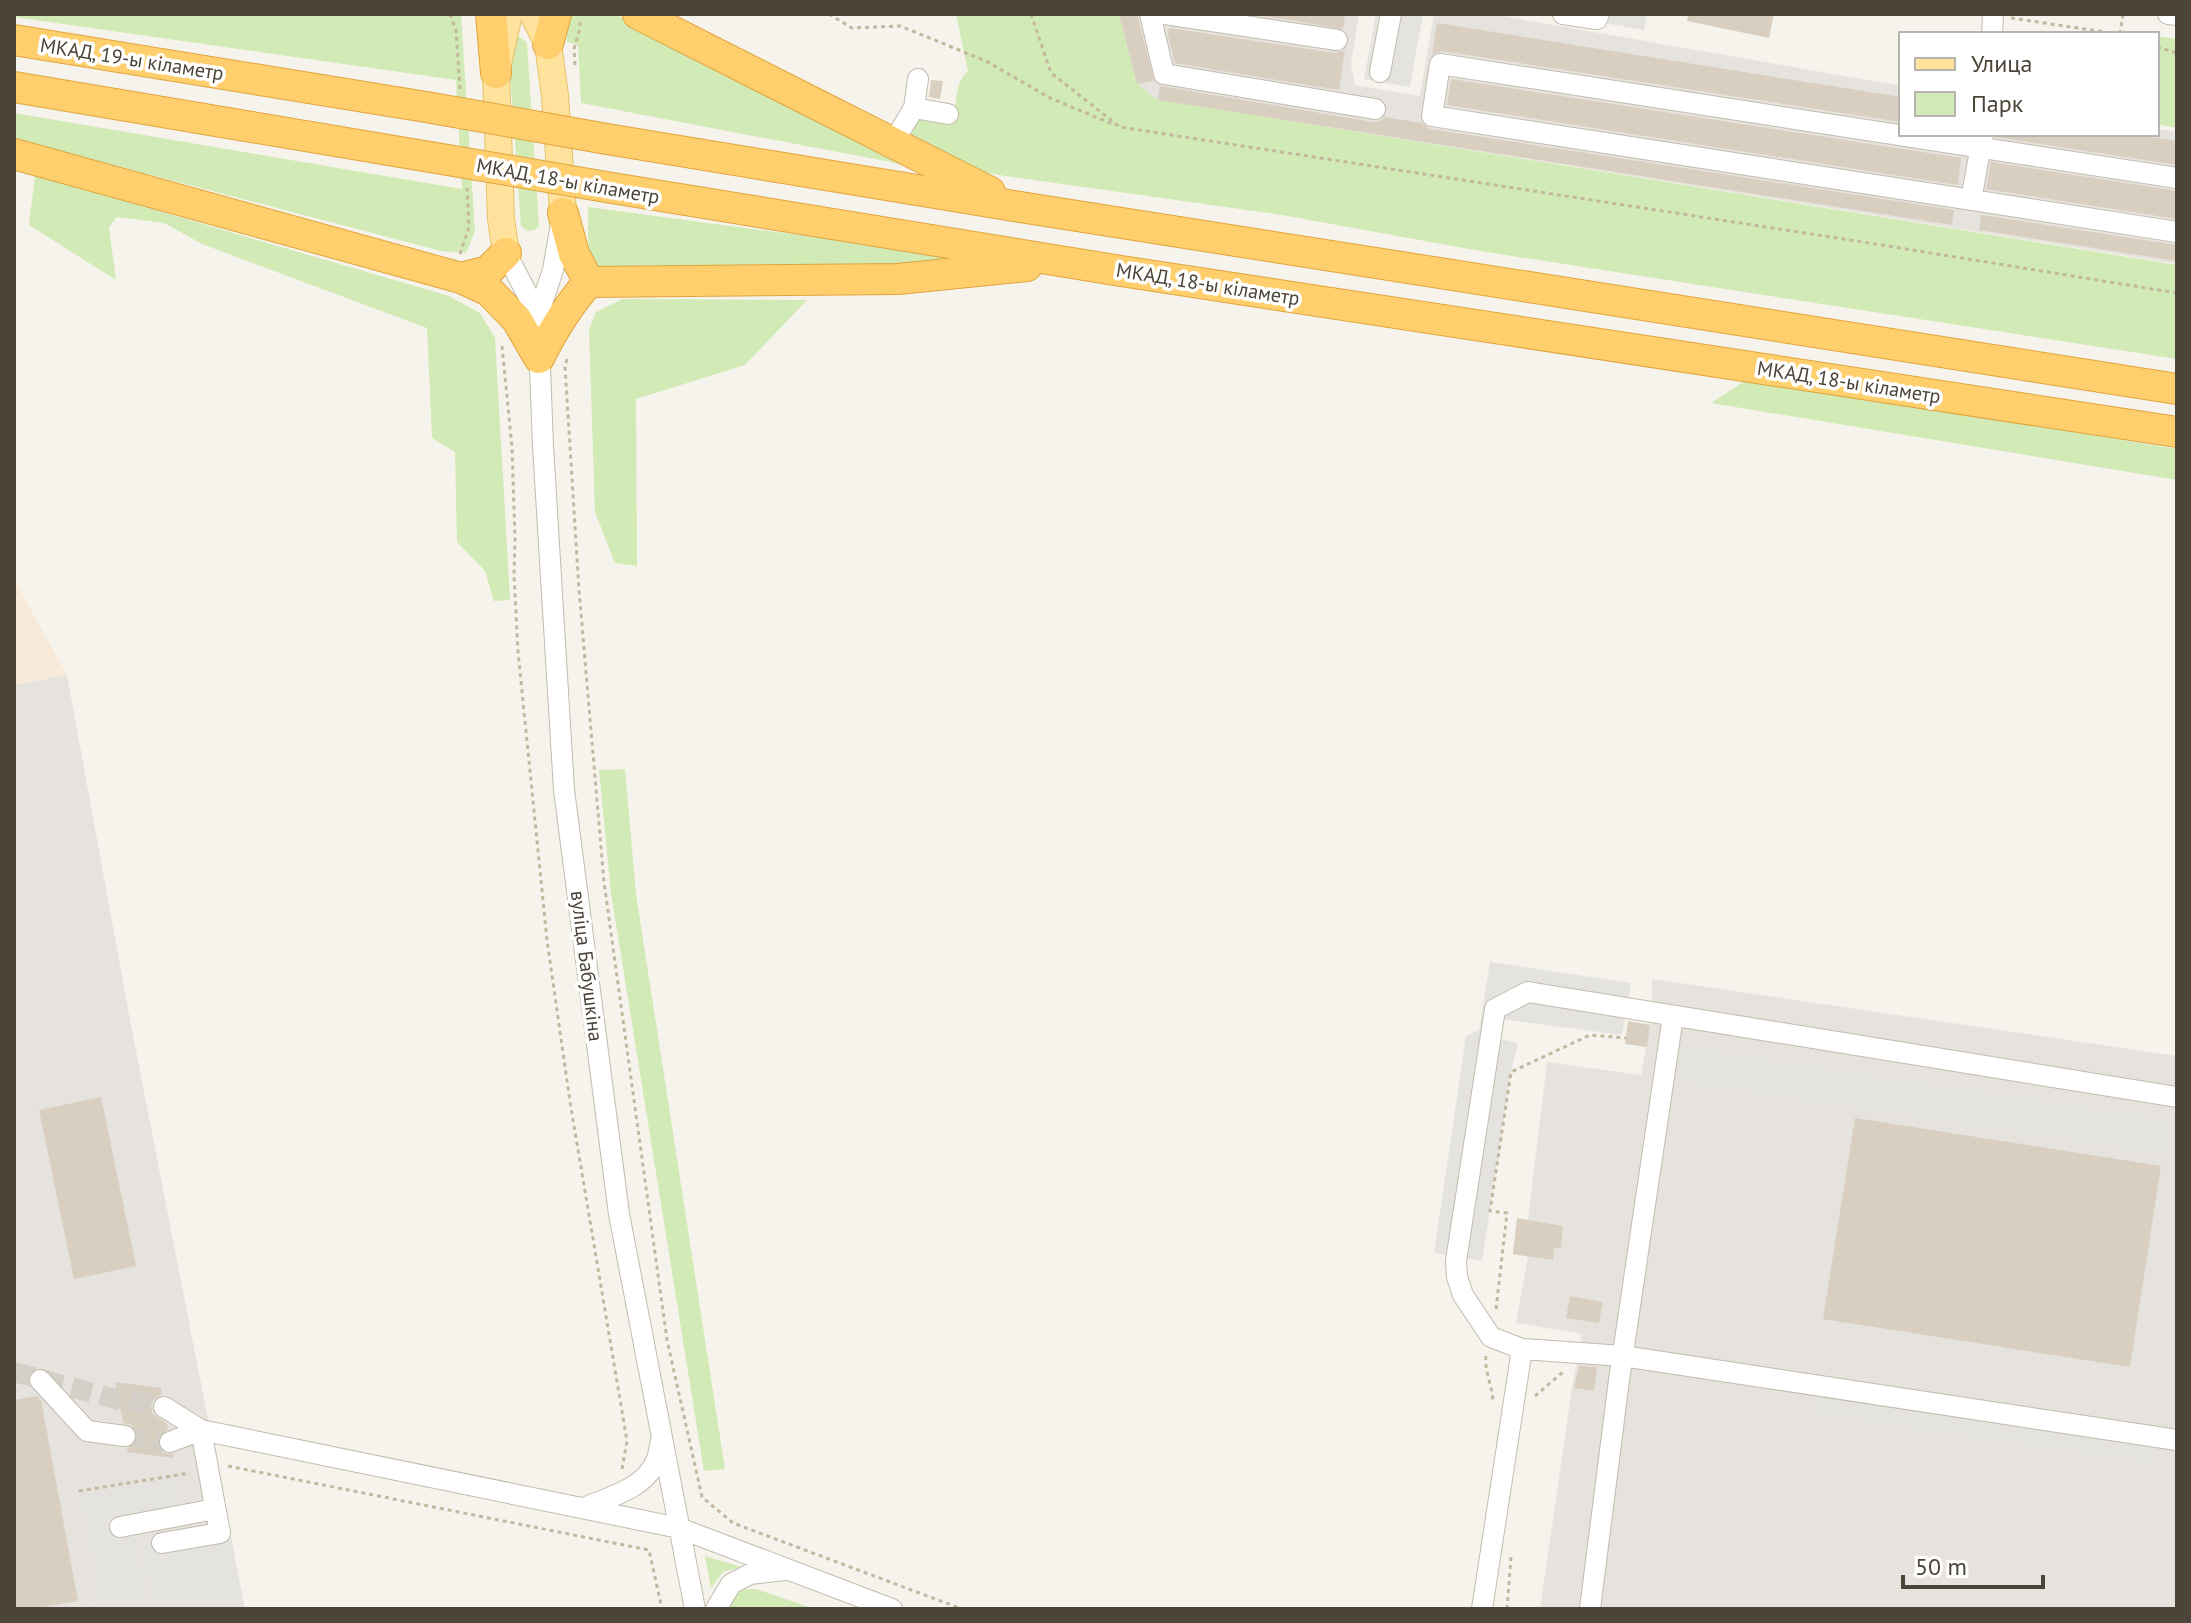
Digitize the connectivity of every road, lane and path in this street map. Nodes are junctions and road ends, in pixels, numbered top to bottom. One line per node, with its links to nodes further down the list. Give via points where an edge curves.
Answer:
1 (491, 14): 23 (highway)
2 (509, 14): 23 (main road)
3 (533, 14): 21 (main road)
4 (556, 14): 21 (highway)
5 (638, 14): 33 (highway)
6 (829, 14): 29 (path, via 852,28 900,26 986,61 1050,98)
7 (1031, 14): 29 (path, via 1051,73)
8 (1150, 14): 27 (street, via 1164,74)
9 (1165, 14): 20 (street)
10 (1391, 14): 22 (street)
11 (1563, 14): 12 (street, via 1597,19)
12 (1599, 14)
13 (1993, 14): 17 (path)
14 (2031, 14): 17 (path)
15 (2168, 14): 16 (street)
16 (2177, 15)
17 (2030, 20): 18 (path)
18 (2106, 32)
19 (14, 40): 37 (highway, МКАД, 19-ы кіламетр, bridge)
20 (1337, 40)
21 (548, 44): 38 (main road)
22 (1380, 72)
23 (496, 73): 40 (main road)
24 (918, 79): 26 (street)
25 (14, 87): 41 (highway, МКАД, 18-ы кіламетр, bridge)
26 (914, 108): 28 (street); 33 (street)
27 (1375, 109)
28 (948, 114)
29 (1120, 127): 44 (path)
30 (1899, 129): 36 (street, via 1440,64 1432,116)
31 (1947, 136): 32 (street)
32 (1982, 141): 35 (street); 36 (street)
33 (892, 144): 37 (highway)
34 (14, 154): 42 (highway)
35 (2177, 178)
36 (1971, 200): 39 (street)
37 (1020, 207): 48 (highway)
38 (563, 213): 43 (highway, via 574,254); 45 (street, вуліца Бабушкіна)
39 (2177, 232)
40 (506, 253): 42 (highway, via 488,271); 45 (street, вуліца Бабушкіна)
41 (1121, 271): 43 (highway, via 1026,266 898,279); 49 (highway, МКАД, 18-ы кіламетр)
42 (461, 278): 47 (highway, via 489,291)
43 (589, 282): 47 (highway, via 553,331)
44 (2177, 293)
45 (538, 315): 47 (street, вуліца Бабушкіна)
46 (502, 341): 64 (path, via 512,447 518,652 533,813 570,1102 627,1441)
47 (552, 362): 60 (street, вуліца Бабушкіна, via 564,790 619,1214); 76 (path, via 579,590 604,882 667,1340 702,1497 733,1523)
48 (2177, 389)
49 (2177, 432)
50 (1673, 1016): 52 (street); 54 (street, via 1528,992 1495,1009 1457,1277 1491,1337); 55 (street)
51 (1626, 1038): 53 (path, via 1590,1035 1511,1072 1490,1211 1507,1213)
52 (2177, 1097)
53 (1496, 1311)
54 (1522, 1349): 55 (street); 77 (street)
55 (1623, 1356): 61 (street); 78 (street)
56 (40, 1380): 59 (street, via 87,1431)
57 (164, 1407): 58 (street)
58 (201, 1430): 62 (street); 63 (street); 66 (street)
59 (125, 1436)
60 (662, 1438): 66 (street, via 645,1478); 69 (street, вуліца Бабушкіна)
61 (2177, 1440)
62 (170, 1442)
63 (208, 1470): 65 (path); 67 (street); 72 (path, via 228,1466 649,1550)
64 (621, 1472)
65 (79, 1491)
66 (586, 1507): 69 (street)
67 (215, 1509): 68 (street); 70 (street, via 220,1533)
68 (120, 1527)
69 (679, 1528): 71 (street); 73 (street, вуліца Бабушкіна)
70 (162, 1543)
71 (789, 1569): 74 (street, via 740,1579); 75 (street)
72 (662, 1609)
73 (695, 1609)
74 (716, 1609)
75 (892, 1609)
76 (962, 1609)
77 (1482, 1609)
78 (1590, 1609)

